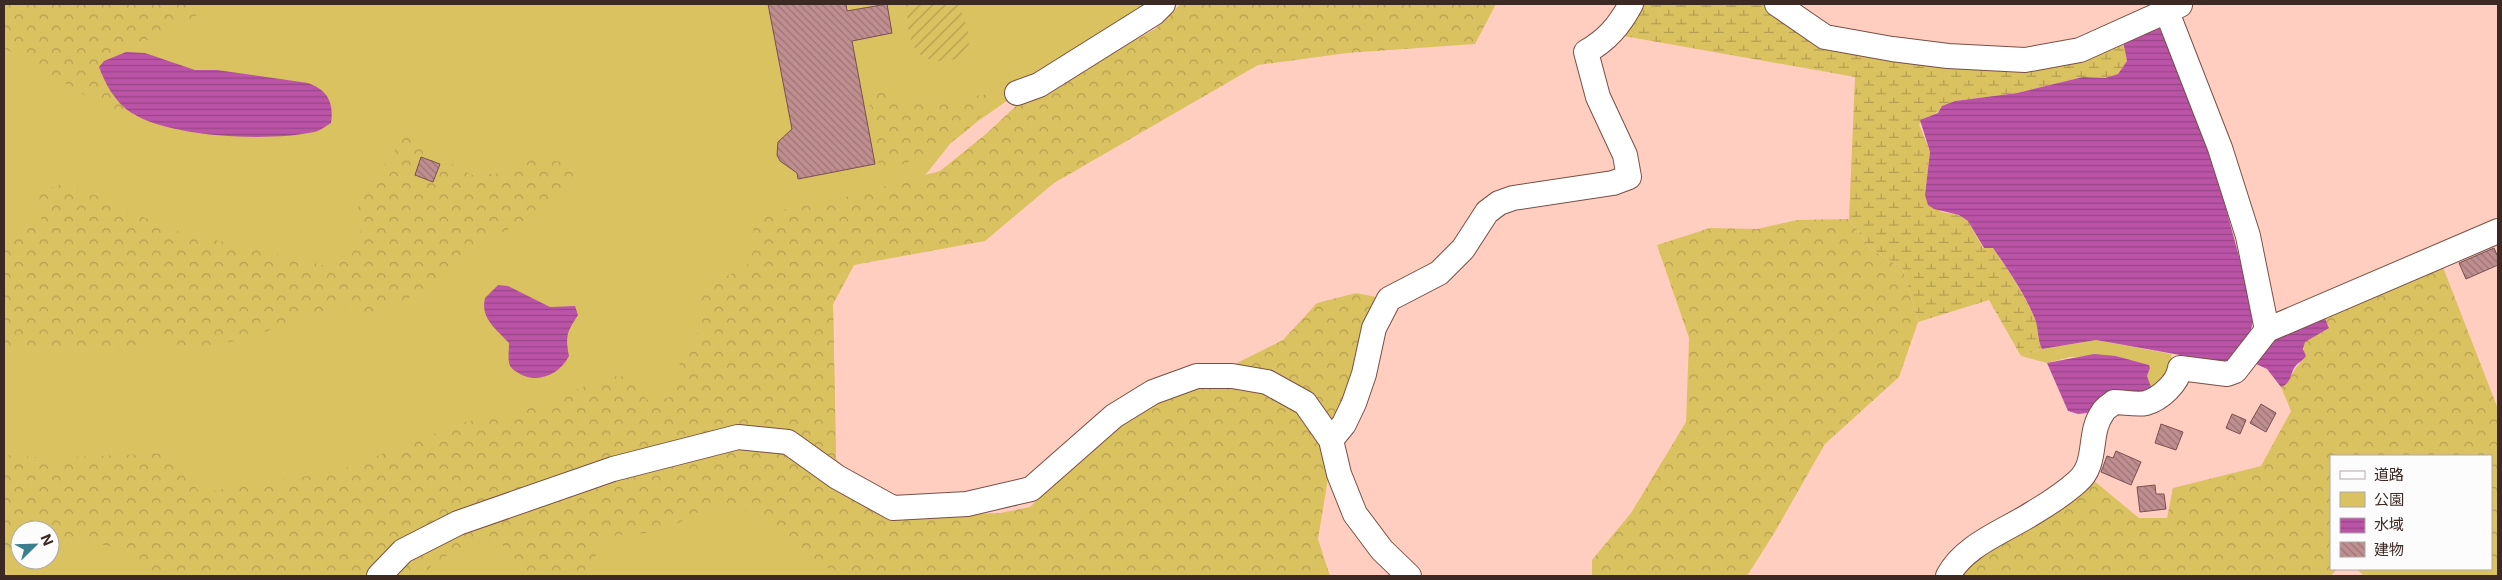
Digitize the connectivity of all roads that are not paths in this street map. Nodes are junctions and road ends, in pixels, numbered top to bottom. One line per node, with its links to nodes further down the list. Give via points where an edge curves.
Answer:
1 (1163, 4): 5 (street, via 1154,13 1039,84)
2 (1631, 4): 8 (street, via 1614,31 1586,52 1598,97 1625,155 1629,177 1613,183 1514,198 1486,212 1463,249 1439,273 1402,291 1382,308 1354,403 1344,424)
3 (1776, 4): 4 (street, via 1824,37 1948,56 2025,60 2080,50)
4 (2174, 8): 7 (street, via 2248,236)
5 (1018, 93)
6 (2498, 231): 7 (street)
7 (2267, 330): 11 (street, via 2235,371 2227,374 2180,368 2179,376 2160,396 2145,403 2114,402 2096,424 2088,469 2079,481 1968,553)
8 (1331, 440): 9 (street, via 1306,403 1267,382 1232,376 1197,376 1153,392 1114,416 1031,489 967,504 893,508 837,478 788,442 738,437 613,469 458,523 403,551); 10 (street, via 1339,474 1355,514 1382,550)
9 (379, 576)
10 (1409, 576)
11 (1948, 576)

